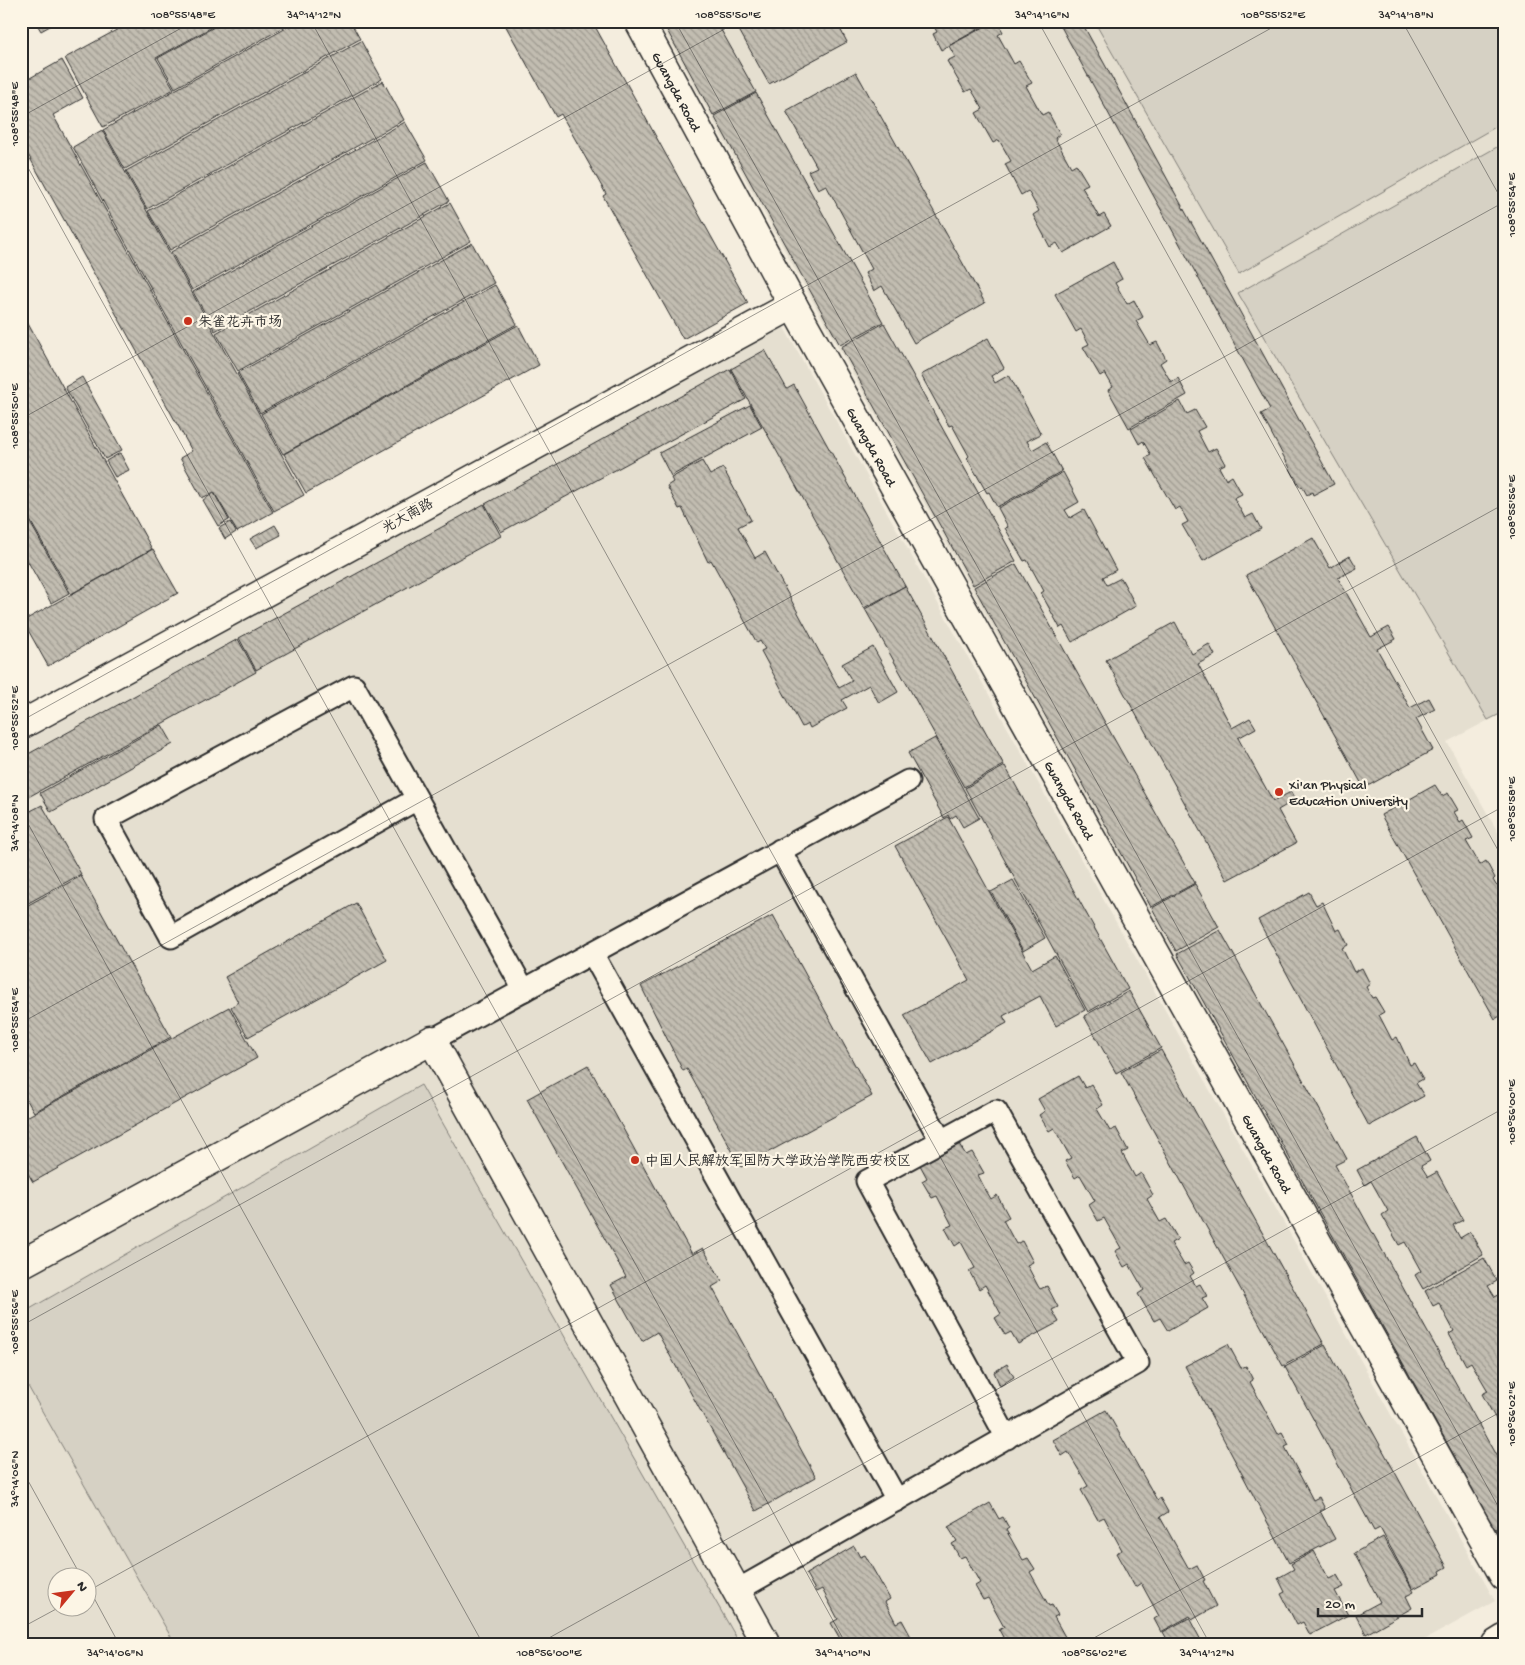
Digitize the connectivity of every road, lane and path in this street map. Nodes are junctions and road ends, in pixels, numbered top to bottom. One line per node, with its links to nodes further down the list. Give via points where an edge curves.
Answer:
1 (639, 21): 2 (street, Guangda Road)
2 (793, 305): 3 (street, 光大南路); 14 (street, Guangda Road)
3 (21, 725)
4 (908, 781): 6 (lane)
5 (417, 799): 5 (lane, via 354,686 106,819 171,937); 8 (lane)
6 (780, 850): 7 (lane); 10 (lane)
7 (592, 953): 8 (lane); 13 (lane)
8 (524, 990): 9 (lane)
9 (432, 1040): 11 (street); 15 (street)
10 (941, 1140): 12 (lane, via 867,1180); 12 (lane, via 996,1111 1138,1363)
11 (21, 1264)
12 (1007, 1438): 13 (lane)
13 (897, 1500): 15 (lane)
14 (1504, 1576)
15 (736, 1590): 17 (street)
16 (1504, 1640): 18 (street)
17 (766, 1644)
18 (1496, 1644)

